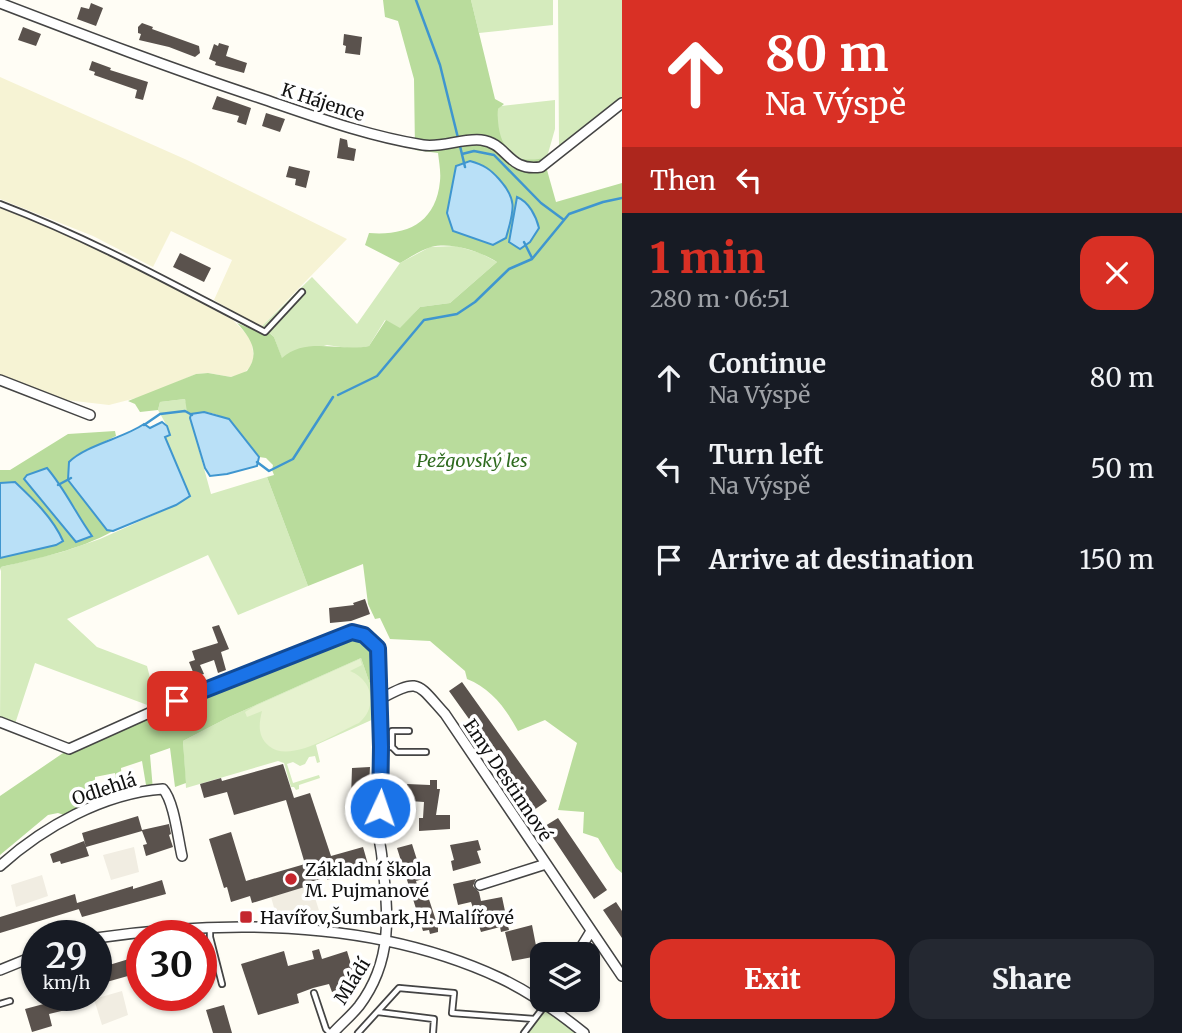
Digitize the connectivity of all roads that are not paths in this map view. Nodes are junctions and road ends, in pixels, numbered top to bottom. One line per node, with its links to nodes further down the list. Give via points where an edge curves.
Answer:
1 (0, 3): 2 (street, K Hájence, via 339,125 427,146 480,140 526,168 541,167)
2 (622, 103)
3 (0, 204): 4 (lane, via 88,241 265,332)
4 (302, 292)
5 (0, 380): 6 (street)
6 (90, 415)
7 (380, 699): 8 (street, Mládí, via 378,648 364,635 352,632 69,749); 10 (street, Mládí); 14 (street, Emy Destinnové, via 408,684 421,687 445,714)
8 (0, 722)
9 (410, 731): 11 (lane, via 392,731)
10 (381, 747): 11 (lane); 19 (street, Mládí, via 377,818)
11 (392, 747): 12 (lane, via 397,752)
12 (426, 752)
13 (182, 856): 15 (street, Odlehlá, via 163,789 102,804 59,821)
14 (546, 864): 16 (street, Emy Destinnové); 18 (street, Emy Destinnové)
15 (0, 866)
16 (480, 885)
17 (217, 928): 19 (street, via 272,928)
18 (591, 931): 20 (street); 24 (street, Emy Destinnové)
19 (387, 940): 26 (street, via 470,965); 34 (street, Mládí, via 374,982 358,1007)
20 (584, 942)
21 (21, 961): 23 (street)
22 (217, 964): 25 (lane)
23 (0, 970)
24 (622, 976)
25 (222, 984)
26 (530, 992)
27 (314, 993): 34 (lane)
28 (10, 1001): 29 (lane)
29 (0, 1004)
30 (378, 1012): 33 (lane, via 399,988 454,993 452,1013); 35 (lane); 36 (lane, via 433,1019)
31 (539, 1012): 33 (lane)
32 (560, 1012): 38 (street)
33 (534, 1019): 37 (lane)
34 (331, 1033)
35 (358, 1033)
36 (433, 1033)
37 (524, 1033)
38 (584, 1033)

